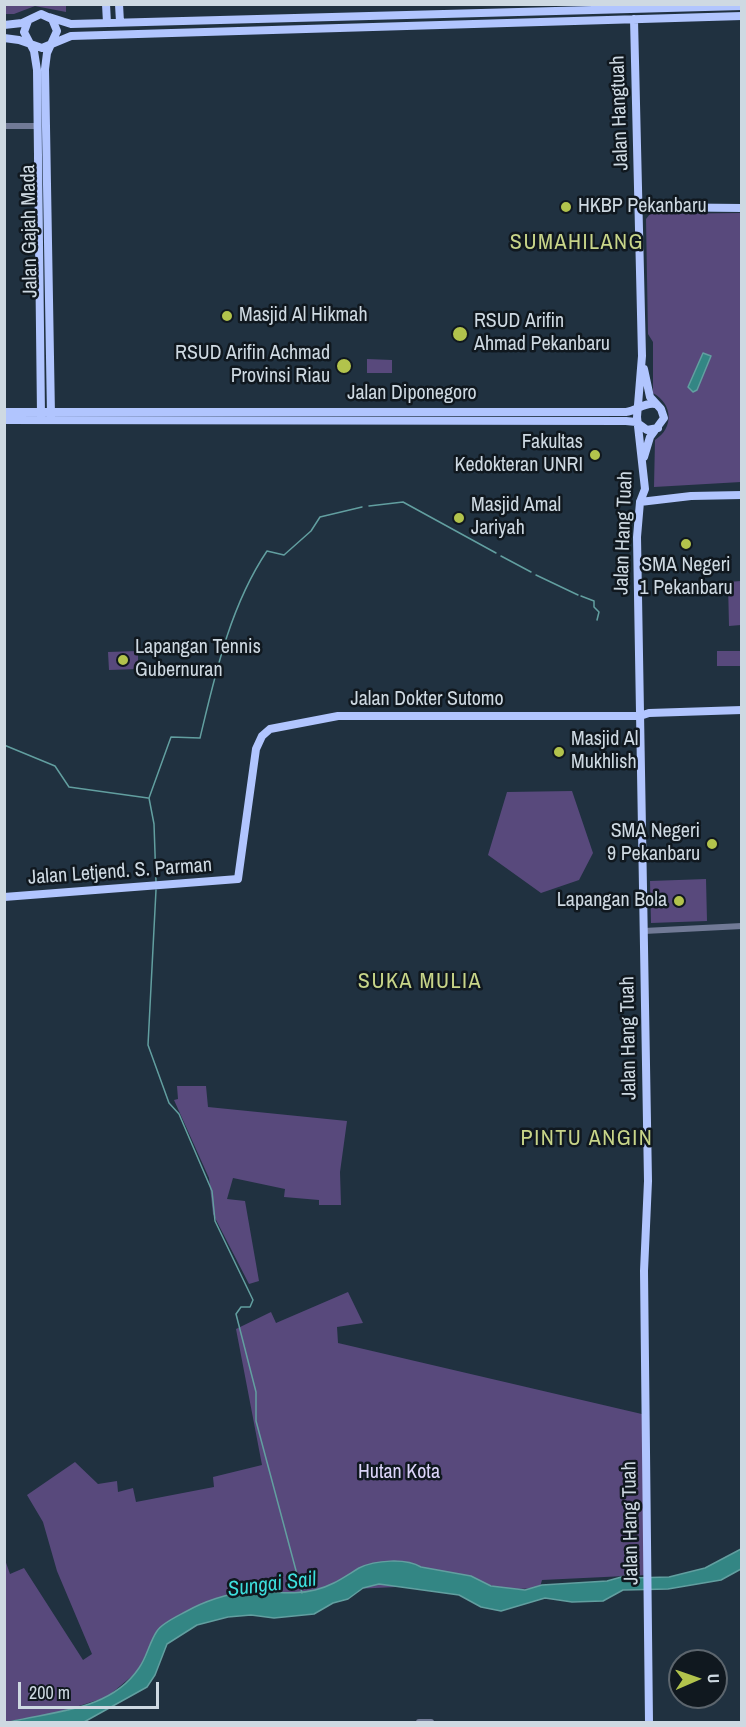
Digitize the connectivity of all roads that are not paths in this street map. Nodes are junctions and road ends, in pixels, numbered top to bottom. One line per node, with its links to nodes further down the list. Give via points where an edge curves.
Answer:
1 (119, 5): 2 (main road); 11 (main road)
2 (106, 6): 12 (main road)
3 (741, 6): 4 (main road)
4 (535, 8): 5 (main road)
5 (463, 13): 10 (main road); 13 (main road)
6 (741, 16): 9 (main road)
7 (49, 17): 8 (main road, via 41,14); 12 (main road, via 71,24); 17 (main road, via 57,27)
8 (30, 19): 14 (main road); 18 (main road, via 24,32)
9 (634, 19): 13 (main road); 22 (main road, Jalan Hangtuah)
10 (203, 20): 11 (main road); 15 (main road)
11 (120, 22): 12 (main road)
12 (107, 23)
13 (464, 24): 15 (main road)
14 (4, 25)
15 (204, 33): 17 (main road, via 71,36)
16 (4, 38): 18 (main road)
17 (52, 43): 18 (main road, via 42,48); 21 (main road, Jalan Gajah Mada, via 45,69)
18 (31, 45): 20 (main road, Jalan Gajah Mada, via 37,60)
19 (4, 126): 20 (street)
20 (38, 126): 21 (main road, Jalan Gajah Mada)
21 (42, 151): 24 (main road, Jalan Gajah Mada)
22 (639, 207): 23 (main road); 25 (main road)
23 (741, 208)
24 (43, 212): 29 (main road, Jalan Gajah Mada); 30 (main road, Jalan Gajah Mada)
25 (642, 356): 26 (main road, via 646,383); 27 (main road)
26 (656, 404): 27 (main road); 33 (main road, via 664,415)
27 (640, 408): 30 (main road, Jalan Diponegoro, via 626,412); 32 (main road)
28 (4, 412): 29 (main road, Jalan Diponegoro)
29 (41, 416): 30 (main road, Jalan Diponegoro); 31 (main road, Jalan Diponegoro)
30 (51, 416): 32 (main road, Jalan Diponegoro)
31 (4, 420)
32 (639, 424): 33 (main road, via 647,430); 34 (main road, Jalan Hang Tuah)
33 (658, 428): 34 (main road, Jalan Hang Tuah, via 650,437)
34 (644, 461): 36 (main road, Jalan Hang Tuah, via 645,489)
35 (741, 495): 36 (main road)
36 (640, 502): 38 (main road, Jalan Hang Tuah)
37 (741, 710): 38 (main road, Jalan Dokter Sutomo)
38 (640, 716): 39 (main road, Jalan Dokter Sutomo, via 338,716 270,729 256,749); 42 (main road, Jalan Hang Tuah)
39 (238, 879): 40 (main road, Jalan Letjend. S. Parman)
40 (4, 897)
41 (741, 926): 42 (street)
42 (644, 931): 45 (main road, Jalan Hang Tuah)
43 (419, 1722): 44 (street)
44 (432, 1722)
45 (649, 1722)

